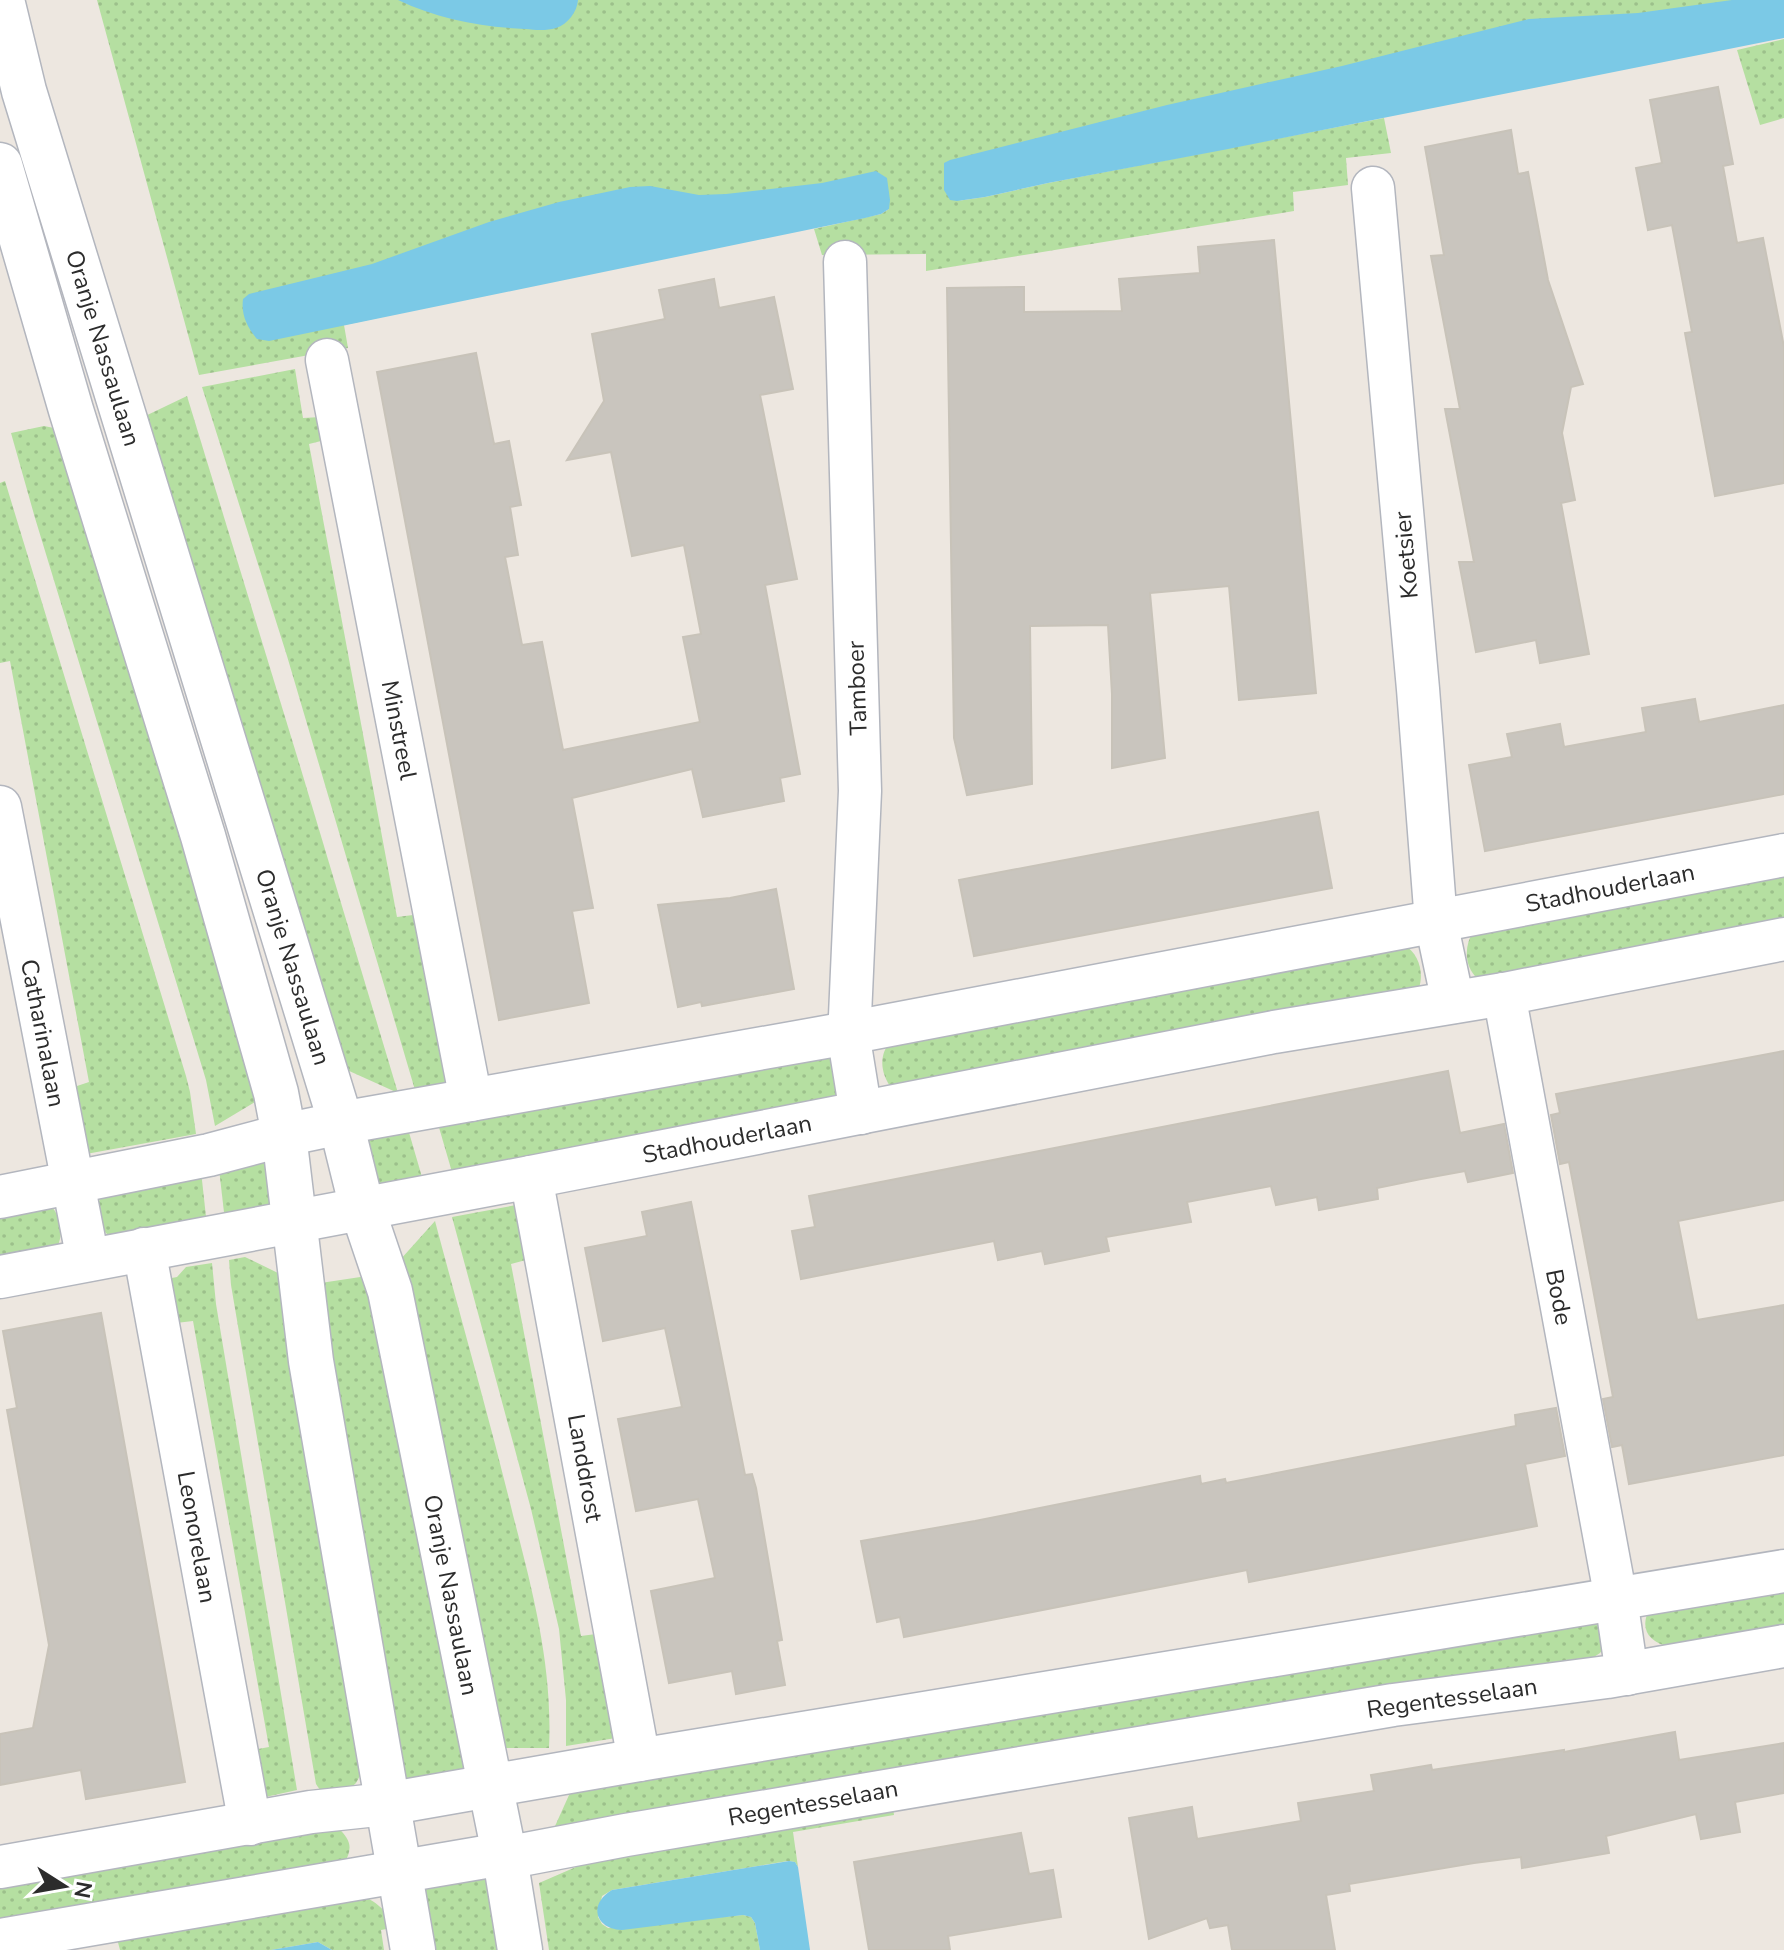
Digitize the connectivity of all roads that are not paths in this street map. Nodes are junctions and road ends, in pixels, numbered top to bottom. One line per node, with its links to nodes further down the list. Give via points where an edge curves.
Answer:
1 (2, 0): 15 (street, Oranje Nassaulaan, via 24,91)
2 (0, 165): 16 (street, Oranje Nassaulaan, via 265,1047)
3 (1373, 188): 8 (street, Koetsier)
4 (845, 262): 12 (street, Tamboer, via 860,791)
5 (327, 360): 13 (street, Minstreel)
6 (0, 807): 18 (street, Catharinalaan)
7 (1784, 855): 8 (street, Stadhouderlaan)
8 (1436, 922): 11 (street); 12 (street, Stadhouderlaan)
9 (1784, 939): 10 (street, Stadhouderlaan)
10 (1504, 994): 11 (street, Stadhouderlaan); 26 (street, Bode)
11 (1453, 1002): 14 (street, Stadhouderlaan)
12 (848, 1033): 13 (street, Stadhouderlaan); 14 (street, Tamboer)
13 (471, 1100): 15 (street, Stadhouderlaan)
14 (861, 1113): 17 (street, Stadhouderlaan)
15 (341, 1123): 16 (street, Stadhouderlaan); 20 (street, Oranje Nassaulaan)
16 (284, 1135): 18 (street, Stadhouderlaan); 21 (street, Oranje Nassaulaan)
17 (531, 1177): 20 (street, Stadhouderlaan); 29 (street, Landdrost)
18 (72, 1184): 19 (street, Stadhouderlaan); 23 (street, Catharinalaan)
19 (0, 1197)
20 (362, 1208): 21 (street, Stadhouderlaan); 30 (street, Oranje Nassaulaan, via 390,1291)
21 (294, 1220): 22 (street, Stadhouderlaan); 31 (street, Oranje Nassaulaan, via 311,1361)
22 (144, 1249): 23 (street, Stadhouderlaan); 32 (street, Leonorelaan)
23 (88, 1260): 24 (street, Stadhouderlaan)
24 (0, 1277)
25 (1784, 1571): 26 (street)
26 (1616, 1599): 28 (street); 29 (street)
27 (1784, 1646): 28 (street, Regentesselaan)
28 (1627, 1674): 33 (street, Regentesselaan, via 1393,1705)
29 (639, 1760): 30 (street)
30 (498, 1784): 31 (street); 33 (street, Oranje Nassaulaan)
31 (386, 1804): 32 (street); 35 (street, Oranje Nassaulaan)
32 (250, 1824): 34 (street)
33 (505, 1858): 35 (street, Regentesselaan); 38 (street, Oranje Nassaulaan)
34 (0, 1867)
35 (399, 1872): 36 (street, Regentesselaan); 37 (street, Oranje Nassaulaan)
36 (0, 1940)
37 (413, 1950)
38 (520, 1950)

